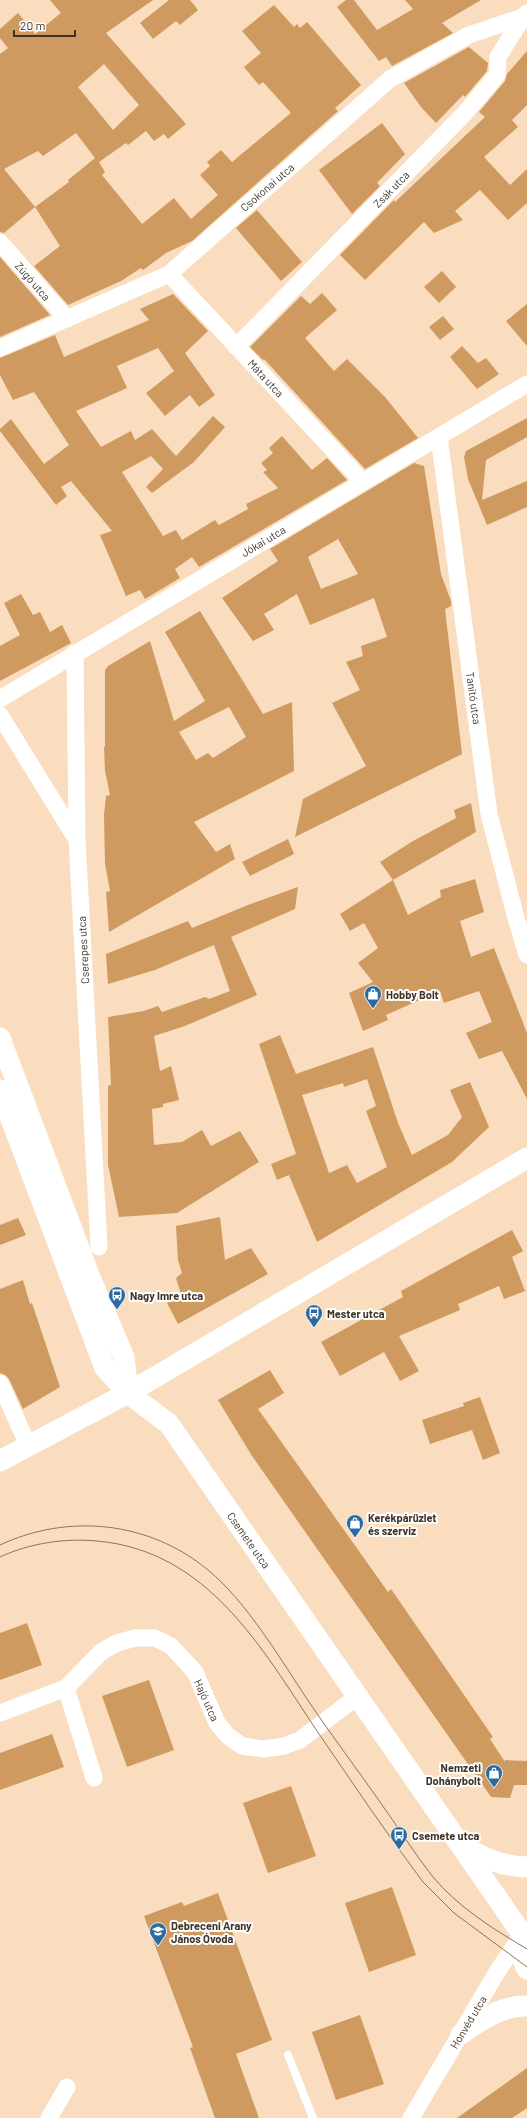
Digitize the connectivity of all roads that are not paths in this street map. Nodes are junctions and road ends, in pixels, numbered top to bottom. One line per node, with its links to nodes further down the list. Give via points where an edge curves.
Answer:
1 (525, 15): 3 (street, Csokonai utca, via 470,35 390,79); 5 (street, Zsák utca, via 498,56 497,75 465,113)
2 (0, 242): 4 (street, Zúgó utca)
3 (169, 274): 4 (street, Csokonai utca); 5 (street, Máta utca)
4 (67, 319): 6 (street, Csokonai utca)
5 (236, 347): 9 (street, Máta utca)
6 (0, 348)
7 (527, 384): 8 (street, Jókai utca)
8 (438, 437): 9 (street, Jókai utca); 14 (street, Tanító utca, via 489,814)
9 (363, 482): 10 (street, Jókai utca)
10 (75, 653): 11 (street, Jókai utca); 13 (street, Cserepes utca)
11 (0, 699)
12 (0, 715): 13 (street)
13 (77, 840): 18 (street, Cserepes utca)
14 (527, 955)
15 (0, 1038): 20 (street, via 89,1275 124,1357)
16 (0, 1090): 20 (street, via 105,1368)
17 (527, 1158): 20 (street)
18 (98, 1247)
19 (0, 1383): 21 (street)
20 (128, 1393): 21 (street); 24 (street, Csemete utca, via 169,1424)
21 (28, 1445): 22 (street)
22 (0, 1461)
23 (66, 1688): 24 (street, Hajó utca, via 101,1652 117,1643 135,1638 155,1638 171,1646 195,1672 217,1723 228,1736 242,1746 264,1749 300,1740); 25 (street, Hajó utca); 26 (street)
24 (358, 1696): 27 (street, Csemete utca)
25 (0, 1713)
26 (94, 1778)
27 (458, 1842): 28 (street, via 492,1862); 29 (street, Csemete utca)
28 (527, 1867)
29 (525, 1932): 30 (street, via 520,1945 521,1956); 32 (street, Honvéd utca, via 497,1972)
30 (527, 1969)
31 (527, 2006): 32 (street, via 482,2019)
32 (461, 2034): 37 (street, Honvéd utca)
33 (288, 2055): 36 (lane)
34 (67, 2086): 35 (street)
35 (49, 2118)
36 (313, 2118)
37 (411, 2118)

